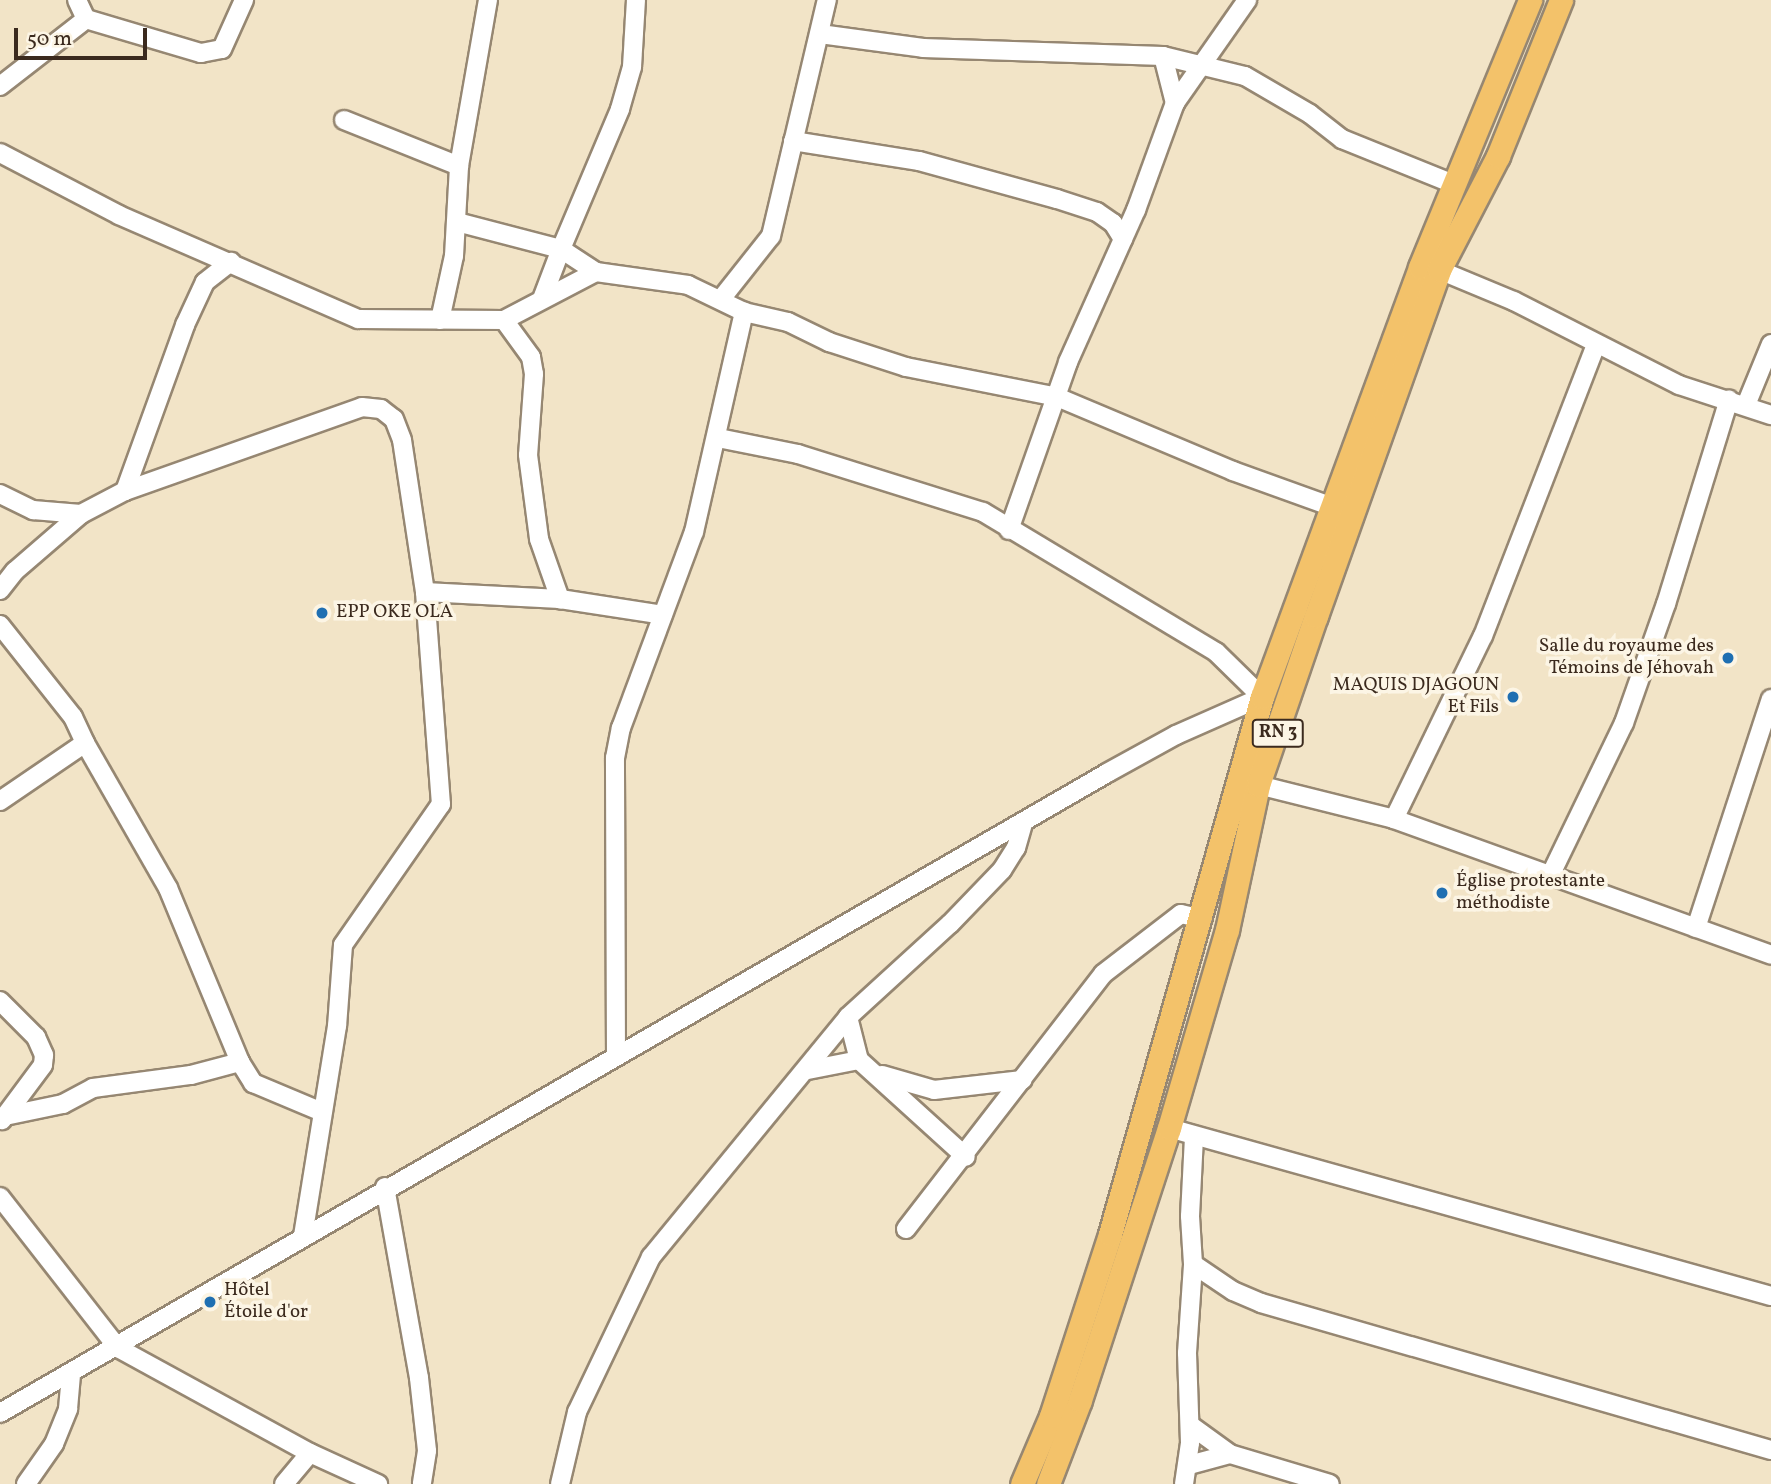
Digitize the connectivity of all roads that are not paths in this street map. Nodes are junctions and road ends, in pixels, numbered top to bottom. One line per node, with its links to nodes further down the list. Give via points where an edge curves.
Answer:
1 (76, 0): 9 (street)
2 (244, 0): 9 (street, via 228,40 213,52)
3 (488, 0): 18 (street)
4 (636, 0): 22 (street, via 632,67 620,109)
5 (827, 0): 10 (street)
6 (1530, 0): 19 (main road, RN 3)
7 (1561, 0): 24 (main road, RN 3, via 1498,156)
8 (1241, 2): 12 (street)
9 (86, 19): 13 (street)
10 (820, 34): 11 (street, via 923,48); 16 (street)
11 (1163, 56): 12 (street); 14 (street)
12 (1200, 65): 14 (street); 19 (street, via 1245,76 1310,114 1342,139)
13 (0, 86)
14 (1175, 103): 21 (street)
15 (344, 120): 18 (street)
16 (793, 141): 21 (street, via 919,161 1057,199 1097,212 1113,223); 27 (street, via 771,236)
17 (0, 153): 23 (street, via 119,215)
18 (459, 166): 20 (street)
19 (1455, 185): 40 (main road, RN 3, via 1420,267)
20 (457, 222): 22 (street); 29 (street)
21 (1123, 239): 33 (street)
22 (561, 249): 25 (street); 26 (street)
23 (230, 262): 29 (street, via 358,319); 38 (street, via 205,282 185,325)
24 (1439, 270): 31 (street, via 1514,301); 51 (main road, RN 3)
25 (596, 272): 26 (street); 27 (street, via 688,285)
26 (542, 299): 30 (street)
27 (721, 299): 28 (street)
28 (744, 312): 33 (street, via 788,322 829,342 906,368); 37 (street)
29 (440, 320): 30 (street)
30 (504, 320): 45 (street, via 531,357 530,467 539,539)
31 (1595, 344): 34 (street, via 1678,385); 53 (street, via 1482,636)
32 (1771, 344): 35 (street)
33 (1057, 397): 40 (street, via 1233,471); 42 (street)
34 (1729, 398): 35 (street); 55 (street, via 1624,723)
35 (1746, 405): 36 (street)
36 (1771, 415)
37 (718, 438): 42 (street, via 798,454 951,500 983,512); 46 (street, via 694,532)
38 (125, 491): 41 (street); 44 (street, via 362,407 381,409 394,419 402,440)
39 (0, 494): 41 (street, via 33,510)
40 (1333, 507): 48 (main road, RN 3)
41 (81, 514): 43 (street, via 15,571)
42 (1009, 530): 48 (street, via 1216,652)
43 (0, 590)
44 (425, 592): 45 (street); 67 (street, via 441,804 343,945 337,1026)
45 (560, 599): 46 (street)
46 (663, 615): 61 (street, via 621,728 615,758)
47 (0, 625): 50 (street, via 73,717)
48 (1262, 697): 54 (street, via 1176,735); 56 (main road, RN 3)
49 (1771, 699): 57 (street)
50 (85, 743): 52 (street); 63 (street, via 183,920)
51 (1258, 785): 53 (street); 69 (main road, RN 3, via 1227,930)
52 (0, 801)
53 (1394, 819): 55 (street)
54 (1023, 822): 60 (street, via 1016,848 1002,870 950,925); 61 (street)
55 (1550, 876): 57 (street)
56 (1202, 919): 66 (street, via 1181,914 1103,974); 91 (main road, RN 3, via 1101,1260 1051,1416)
57 (1696, 928): 58 (street)
58 (1771, 955)
59 (0, 1001): 68 (street, via 36,1037 44,1055 43,1065)
60 (848, 1017): 62 (street); 64 (street)
61 (617, 1056): 72 (street)
62 (859, 1060): 64 (street); 65 (street)
63 (240, 1062): 67 (street, via 253,1083); 68 (street, via 191,1075 93,1088 63,1104)
64 (808, 1070): 90 (street, via 651,1257 577,1412)
65 (879, 1075): 66 (street, via 934,1090); 71 (street)
66 (1022, 1080): 71 (street)
67 (322, 1112): 75 (street)
68 (2, 1119)
69 (1168, 1128): 70 (street); 92 (main road, RN 3)
70 (1194, 1138): 76 (street); 77 (street)
71 (967, 1157): 74 (street)
72 (385, 1187): 75 (street); 89 (street, via 419,1378 427,1451)
73 (0, 1197): 78 (street)
74 (906, 1229)
75 (303, 1236): 78 (street)
76 (1193, 1264): 81 (street, via 1187,1353); 82 (street, via 1233,1291 1261,1303)
77 (1771, 1296)
78 (118, 1348): 79 (street); 83 (street)
79 (71, 1372): 80 (street); 86 (street, via 68,1409 54,1444)
80 (0, 1413)
81 (1190, 1425): 84 (street); 85 (street)
82 (1771, 1450)
83 (310, 1452): 87 (street); 88 (street)
84 (1230, 1454): 85 (street); 94 (street)
85 (1189, 1465): 93 (street)
86 (26, 1484)
87 (284, 1484)
88 (378, 1484)
89 (422, 1484)
90 (560, 1484)
91 (1022, 1484)
92 (1048, 1484)
93 (1184, 1484)
94 (1330, 1484)

